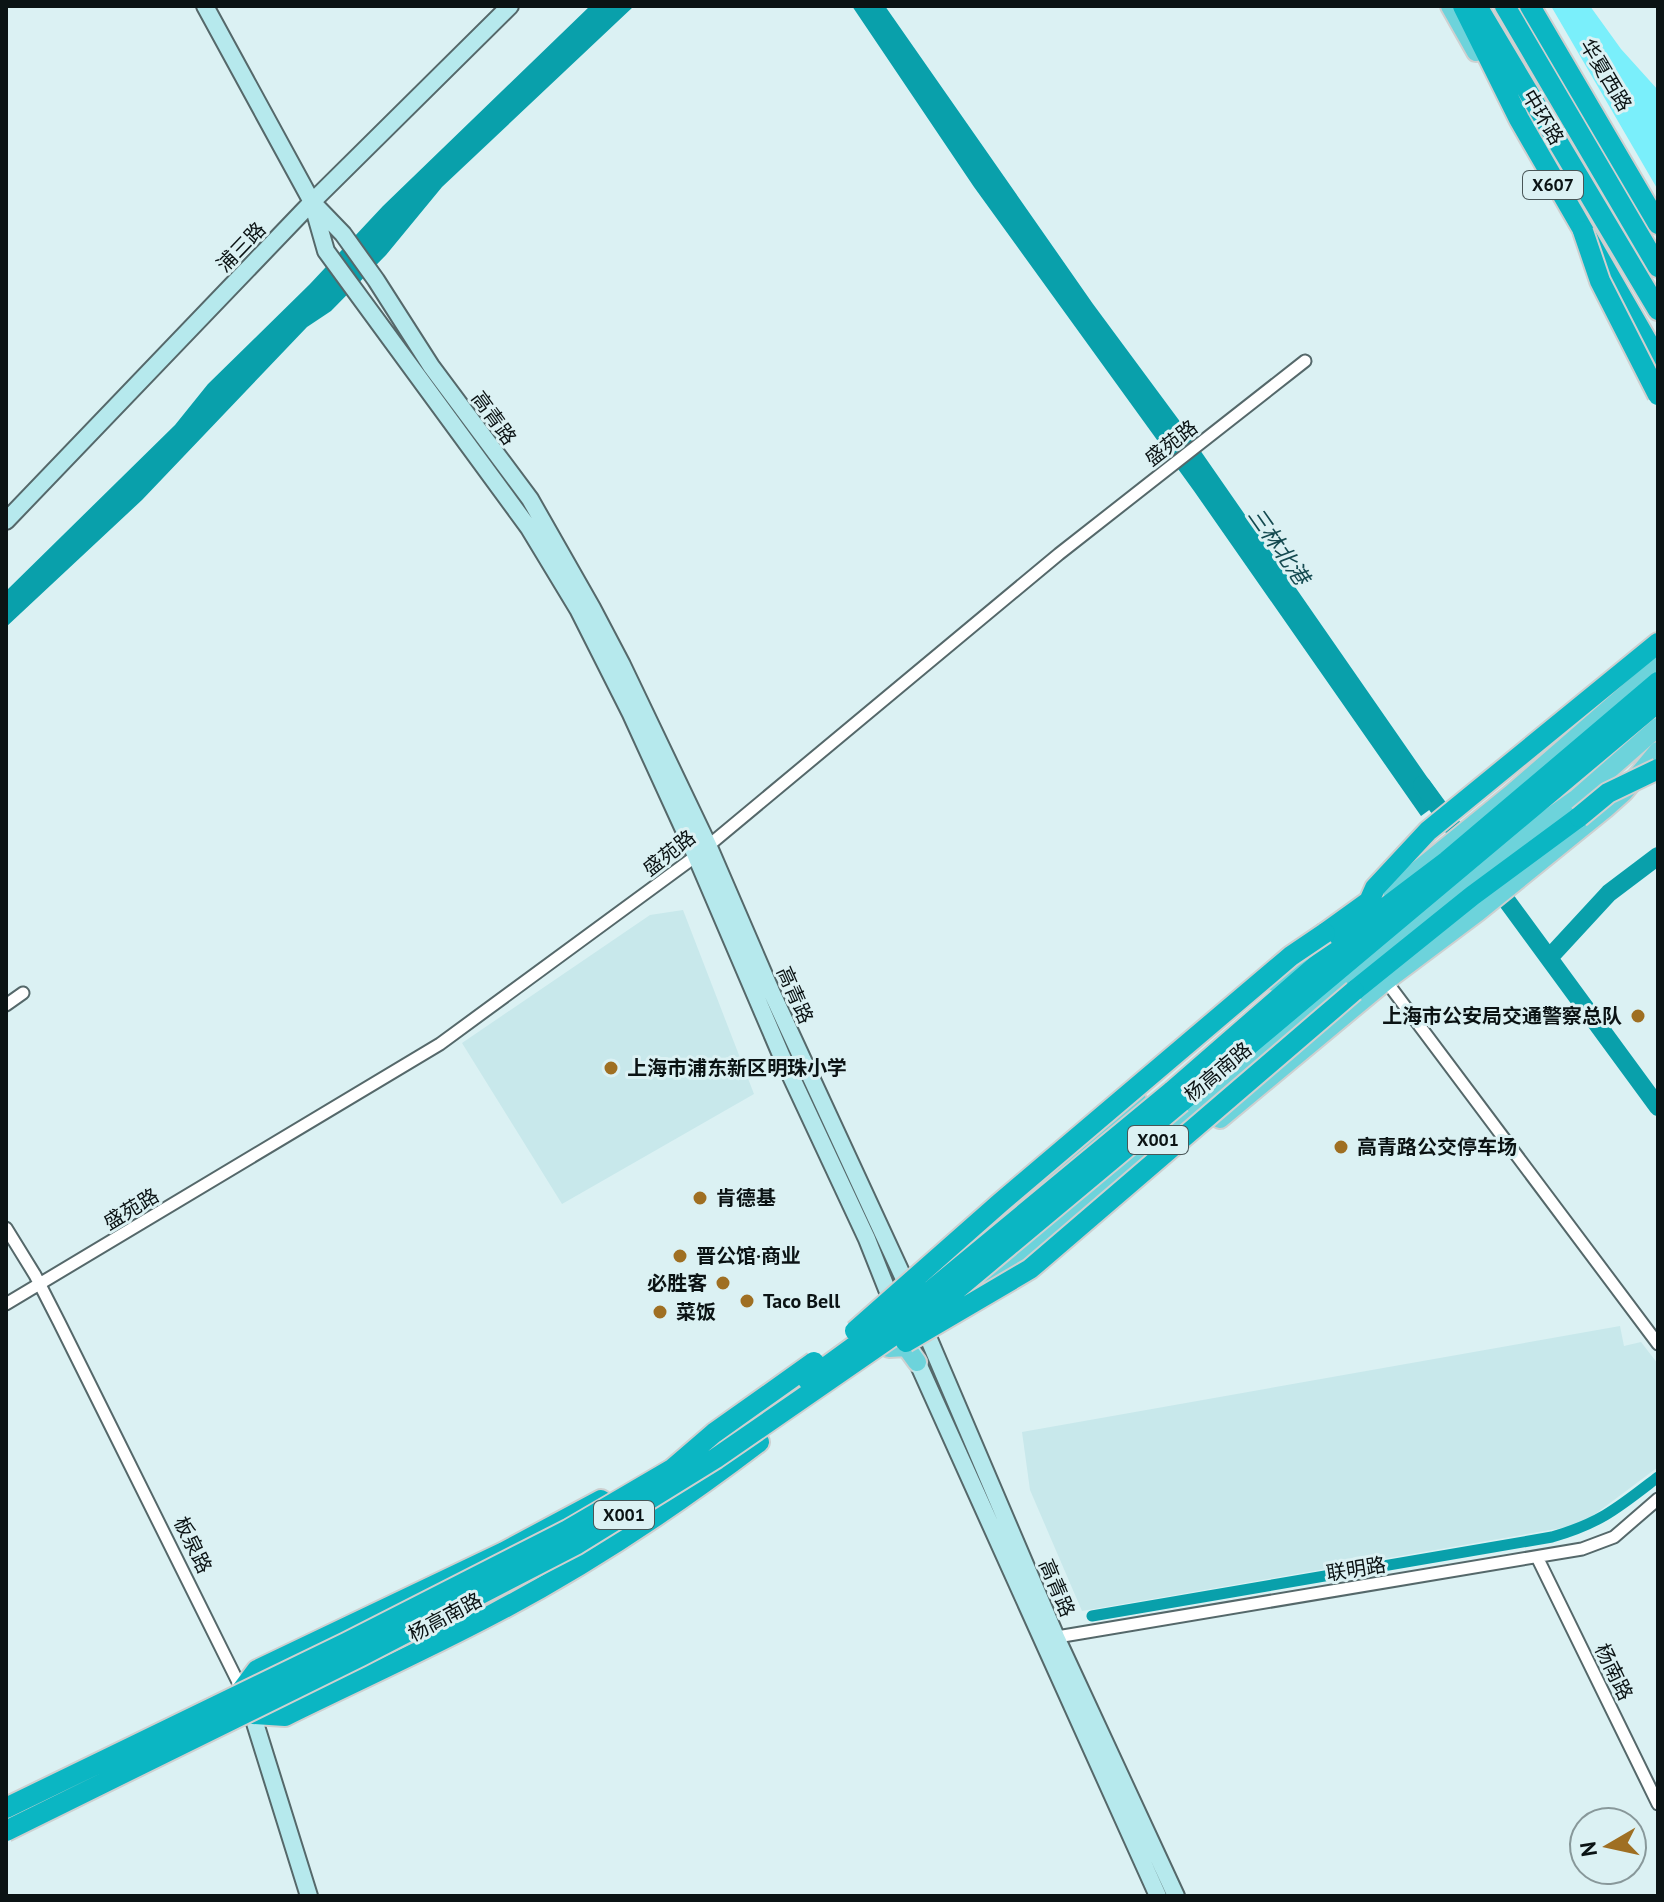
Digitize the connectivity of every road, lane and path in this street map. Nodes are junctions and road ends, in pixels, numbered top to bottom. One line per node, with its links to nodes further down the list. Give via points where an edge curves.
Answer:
1 (205, 6): 9 (main road, 高青路)
2 (510, 6): 9 (main road, 浦三路)
3 (1450, 6): 15 (main road, X607)
4 (1463, 6): 11 (highway)
5 (1477, 6): 13 (highway, 中环路)
6 (1505, 6): 12 (highway, 中环路)
7 (1530, 6): 10 (highway)
8 (1539, 6): 10 (main road, 华夏西路)
9 (312, 202): 17 (main road, 浦三路); 34 (main road, 高青路, via 326,251 544,549); 34 (main road, 高青路, via 343,234 431,366 530,499 622,665)
10 (1656, 215)
11 (1583, 231): 15 (highway, bridge); 16 (highway, bridge, via 1600,281)
12 (1658, 267)
13 (1658, 310)
14 (1305, 361): 34 (street, 盛苑路, via 1059,554)
15 (1658, 361)
16 (1658, 395)
17 (6, 521)
18 (1658, 631): 23 (highway)
19 (1658, 643): 23 (highway, X001)
20 (1658, 653): 32 (main road, 杨高南路 / X001, via 1542,754)
21 (1658, 666): 29 (main road, 杨高南路 / X001)
22 (1658, 682): 29 (highway, 杨高南路 / X001)
23 (1598, 694): 29 (highway, X001)
24 (1658, 702): 29 (highway, 杨高南路 / X001)
25 (1658, 717): 29 (main road, 杨高南路 / X001)
26 (1658, 727): 33 (main road, 杨高南路 / X001, via 1577,798)
27 (1658, 751): 35 (main road, X001, via 1615,800 1518,880)
28 (1658, 759): 31 (highway, bridge)
29 (1554, 769): 32 (main road, 杨高南路 / X001); 33 (highway, 杨高南路 / X001); 33 (highway, 杨高南路 / X001, via 1513,825); 36 (highway, X001, via 1462,804 1428,831)
30 (1658, 769): 31 (highway, bridge)
31 (1608, 793): 35 (highway, X001, bridge, via 1579,817)
32 (1511, 794): 33 (main road, 杨高南路 / X001)
33 (1488, 837): 35 (highway, 杨高南路 / X001)
34 (702, 850): 46 (street, 盛苑路, via 440,1044); 47 (main road, 高青路); 49 (main road, 高青路, via 782,1057)
35 (1460, 879): 36 (main road, 杨高南路 / X001); 37 (main road, X001); 38 (highway, 杨高南路 / X001); 38 (highway, X001); 39 (highway, 杨高南路 / X001)
36 (1368, 902): 40 (main road, 杨高南路 / X001); 53 (highway, 杨高南路 / X001, bridge, via 1291,956 861,1327)
37 (1454, 930): 38 (main road, 杨高南路); 41 (main road, X001)
38 (1401, 939): 44 (highway, 杨高南路 / X001); 49 (main road, 杨高南路 / X001, via 1024,1254); 54 (highway, 杨高南路 / X001, bridge, via 1354,991 1030,1269 873,1361)
39 (1329, 954): 40 (main road, 杨高南路 / X001); 44 (highway, 杨高南路 / X001)
40 (1296, 966): 47 (main road, 杨高南路 / X001); 47 (main road, via 1251,983)
41 (1386, 981): 49 (main road, 杨高南路 / X001, via 1029,1278 951,1327); 50 (street)
42 (23, 993): 43 (street)
43 (6, 1005)
44 (1176, 1097): 55 (highway, 杨高南路 / X001, bridge, via 939,1304); 56 (highway, 杨高南路 / X001, bridge, via 933,1289 752,1420)
45 (6, 1228): 46 (street, 板泉路)
46 (40, 1284): 48 (street, 盛苑路); 60 (street, 板泉路)
47 (907, 1285): 49 (main road); 49 (main road, 高青路)
48 (6, 1304)
49 (909, 1336): 51 (main road, 杨高南路); 51 (main road, via 909,1351 902,1346); 52 (main road, 杨高南路); 59 (main road, 高青路); 59 (main road, 高青路); 60 (main road, 杨高南路 / X001, via 565,1528 316,1655)
50 (1658, 1344)
51 (883, 1350): 52 (main road, 杨高南路)
52 (807, 1403): 60 (main road, 杨高南路 / X001, via 575,1549)
53 (714, 1433): 56 (highway, 杨高南路 / X001, bridge); 60 (highway, bridge, via 538,1534 257,1670)
54 (759, 1442): 55 (highway, 杨高南路 / X001, bridge); 60 (highway, via 690,1495 493,1614 285,1716)
55 (716, 1458): 63 (highway, 杨高南路 / X001, bridge, via 577,1544)
56 (671, 1470): 62 (highway, 杨高南路 / X001, bridge, via 568,1530 346,1643)
57 (1658, 1499): 58 (street, 联明路, via 1606,1542)
58 (1537, 1557): 59 (street, 联明路); 61 (street, 杨南路)
59 (1050, 1639): 65 (main road, 高青路); 66 (main road, 高青路)
60 (247, 1702): 62 (main road, 杨高南路 / X001); 63 (main road, 杨高南路 / X001, via 148,1766); 64 (main road, 板泉路)
61 (1658, 1804)
62 (6, 1805)
63 (6, 1834)
64 (309, 1896)
65 (1158, 1896)
66 (1176, 1896)

